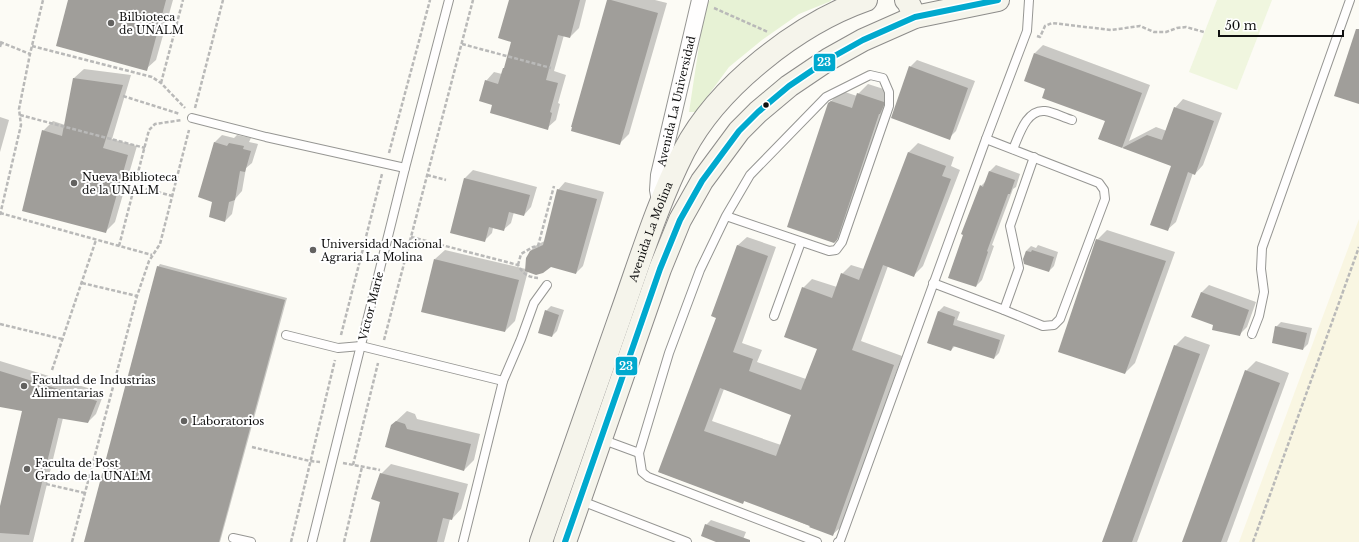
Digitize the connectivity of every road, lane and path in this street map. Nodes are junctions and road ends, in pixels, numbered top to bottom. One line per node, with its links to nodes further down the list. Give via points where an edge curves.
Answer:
1 (43, 0): 18 (path)
2 (183, 0): 22 (path)
3 (223, 0): 25 (path)
4 (430, 0): 30 (path)
5 (449, 0): 32 (lane, Víctor Marie)
6 (473, 0): 17 (path)
7 (866, 0): 15 (main road, Avenida La Molina, via 813,25)
8 (998, 0): 12 (main road, Avenida La Molina)
9 (1029, 0): 13 (lane)
10 (1350, 0): 57 (lane, via 1262,248 1264,292)
11 (700, 1): 15 (path); 38 (street, Avenida La Universidad, via 659,175)
12 (910, 9): 41 (main road, Avenida La Molina, via 789,86 758,112 722,152)
13 (1027, 32): 14 (path, via 1040,37 1045,26 1052,23 1111,30 1140,26 1154,32 1186,27); 27 (lane)
14 (1204, 32)
15 (789, 41): 38 (main road, Avenida La Molina, via 756,66 715,106 685,150)
16 (0, 42): 19 (path); 20 (path)
17 (462, 44): 21 (path); 33 (path)
18 (32, 46): 20 (path); 22 (path, via 152,77)
19 (0, 47)
20 (30, 54): 24 (path)
21 (552, 68)
22 (161, 83): 25 (path)
23 (123, 96): 25 (path)
24 (20, 115): 28 (path); 39 (path, via 21,125)
25 (192, 118): 28 (path, via 151,126); 32 (lane, via 266,138); 37 (path)
26 (1072, 120): 29 (lane, via 1045,111 1033,114 1026,121)
27 (986, 139): 29 (lane); 51 (lane)
28 (145, 148): 35 (path)
29 (1013, 149): 31 (lane)
30 (388, 156)
31 (1034, 158): 54 (lane, via 1010,226 1019,268); 54 (lane, via 1099,183 1104,190 1105,199 1060,319 1054,325 1043,326)
32 (405, 168): 61 (lane, Víctor Marie)
33 (427, 175): 34 (path); 42 (path)
34 (446, 180)
35 (134, 186): 37 (path); 45 (path)
36 (554, 186): 48 (path, via 538,246 522,254)
37 (173, 196): 47 (path, via 160,244)
38 (660, 203): 41 (main road, via 668,214); 82 (main road, Avenida La Molina)
39 (0, 214): 43 (path)
40 (726, 216): 44 (lane); 44 (lane, via 750,175 826,97 870,75 884,78 889,92 889,106 842,242 836,250 829,251); 67 (lane, via 700,270 669,353)
41 (680, 220): 65 (main road, Avenida La Molina)
42 (411, 237): 48 (path); 60 (path)
43 (96, 240): 45 (path); 50 (path)
44 (801, 242): 55 (lane)
45 (118, 246): 47 (path)
46 (1359, 247): 87 (path)
47 (152, 255): 53 (path)
48 (518, 265): 49 (path, via 528,276)
49 (541, 277)
50 (82, 283): 53 (path); 59 (path)
51 (933, 283): 54 (lane); 86 (lane)
52 (547, 285): 64 (lane, via 534,303)
53 (137, 296): 74 (path)
54 (1004, 310)
55 (774, 316)
56 (0, 324): 59 (path)
57 (1252, 334)
58 (286, 335): 61 (lane, via 338,348)
59 (62, 339): 63 (path)
60 (383, 341)
61 (361, 346): 64 (lane); 79 (lane, Víctor Marie)
62 (379, 362): 70 (path)
63 (52, 370)
64 (503, 381): 81 (lane)
65 (600, 438): 67 (lane); 75 (main road, Avenida La Molina)
66 (252, 447): 68 (path)
67 (639, 453): 85 (lane, via 642,472 648,477)
68 (322, 462)
69 (340, 463): 70 (path)
70 (353, 465): 71 (path)
71 (362, 467): 72 (path); 80 (path)
72 (380, 470)
73 (46, 484): 74 (path)
74 (85, 493): 77 (path)
75 (579, 500): 83 (main road, Avenida La Molina); 84 (lane)
76 (233, 538): 78 (lane)
77 (72, 542)
78 (251, 542)
79 (312, 542)
80 (344, 542)
81 (463, 542)
82 (541, 542)
83 (565, 542)
84 (687, 542)
85 (817, 542)
86 (838, 542)
87 (1253, 542)

